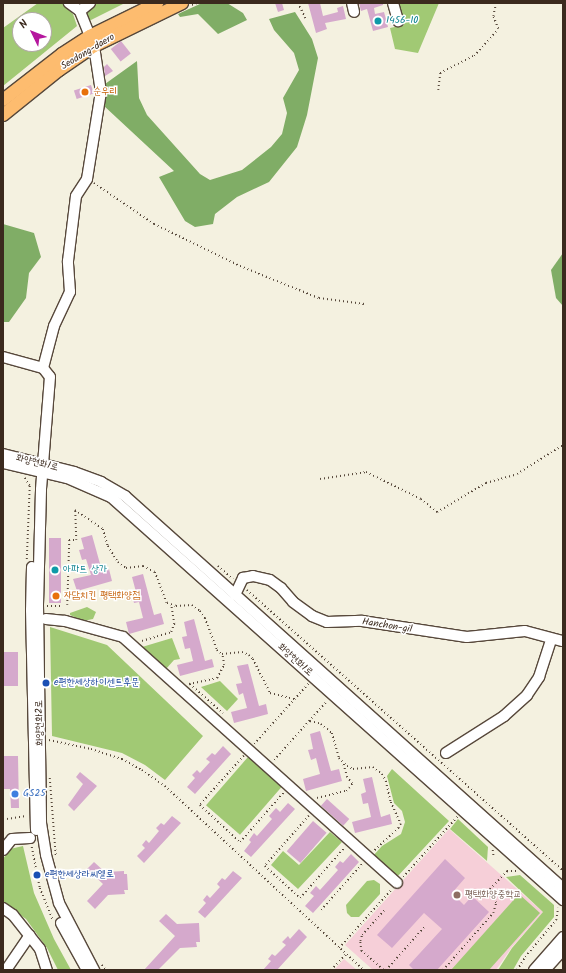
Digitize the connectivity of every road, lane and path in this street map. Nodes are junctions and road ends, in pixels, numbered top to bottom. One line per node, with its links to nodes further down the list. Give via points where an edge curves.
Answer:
1 (69, 3): 8 (street)
2 (90, 3): 8 (street)
3 (157, 3): 11 (main road, Seodong-daero)
4 (182, 3): 11 (main road, Seodong-daero)
5 (298, 3): 9 (path)
6 (393, 3): 10 (street)
7 (496, 3): 12 (path, via 493,16 498,29 474,56 440,73)
8 (80, 10): 11 (street)
9 (306, 18)
10 (398, 21)
11 (92, 41): 13 (main road, Seodong-daero, via 62,54); 14 (main road, Seodong-daero); 15 (street, via 102,92)
12 (438, 90)
13 (3, 100)
14 (3, 115)
15 (87, 179): 16 (path, via 154,224 240,266 319,298); 18 (street, via 76,196 68,261 70,292 54,326)
16 (365, 304)
17 (3, 357): 18 (street)
18 (43, 368): 22 (street, via 50,377)
19 (563, 445): 23 (path, via 517,474 486,483 437,512 421,499 366,472)
20 (3, 454): 22 (street, 화양현화1로)
21 (3, 463): 22 (street, 화양현화1로)
22 (40, 468): 27 (street, 화양현화1로, via 101,482 125,496); 64 (street, 화양현화1로, via 111,497); 74 (street, 화양현화2로, via 38,605 41,823 46,855 59,903); 77 (street, 화양현화2로, via 31,605 35,823 50,895 70,943)
23 (320, 479)
24 (230, 576): 25 (path)
25 (236, 581)
26 (241, 586): 61 (path)
27 (236, 595): 33 (street, Hanchon-gil, via 244,578 253,576 270,580 293,602 312,616 327,622 362,622 466,637 525,631); 63 (street, 화양현화1로)
28 (171, 605): 31 (path, via 163,599 155,572 143,566 126,568 113,558 103,529 75,510 76,540 68,540); 35 (path, via 174,624 171,632); 36 (path, via 192,605 200,611 217,650)
29 (46, 606): 30 (path)
30 (60, 606)
31 (67, 606)
32 (46, 619): 35 (street, via 64,621 122,637)
33 (551, 639): 34 (street, Hanchon-gil); 46 (street, via 539,676 527,694 504,716)
34 (563, 641)
35 (131, 645): 39 (street)
36 (222, 654): 38 (path, via 224,664 217,678); 40 (path, via 242,652 249,655 254,659 270,693)
37 (302, 679): 40 (path, via 308,684)
38 (190, 684): 39 (path); 42 (path)
39 (177, 686): 45 (street)
40 (294, 699): 45 (path)
41 (326, 701): 43 (path)
42 (223, 713)
43 (309, 721): 47 (path, via 321,724 332,733); 48 (path)
44 (47, 747): 73 (path, via 47,740 91,749 142,770 165,786)
45 (249, 750): 48 (street); 50 (path, via 200,804 240,842)
46 (446, 753)
47 (343, 763): 51 (path, via 352,784 346,791); 58 (path, via 353,769 378,769 386,781 391,802 400,818 399,828)
48 (268, 768): 50 (street)
49 (50, 777): 59 (path)
50 (289, 786): 51 (street)
51 (305, 801): 52 (street)
52 (314, 810): 56 (street); 56 (path, via 265,866 300,898)
53 (28, 815): 54 (path, via 24,818)
54 (7, 819)
55 (30, 838): 57 (street, via 12,839); 68 (path, via 40,888)
56 (350, 842): 58 (street)
57 (3, 850)
58 (368, 858): 62 (street); 67 (path)
59 (56, 862)
60 (519, 871): 83 (path, via 507,871 487,892 496,903 493,914)
61 (563, 871)
62 (397, 883)
63 (563, 888)
64 (559, 902): 84 (path, via 556,920)
65 (3, 908): 70 (street, via 13,915)
66 (386, 908): 81 (path, via 362,935 360,941 362,951)
67 (321, 910)
68 (54, 923)
69 (425, 926): 82 (path)
70 (30, 935): 75 (street); 76 (street, via 40,949)
71 (563, 937): 85 (street)
72 (563, 950): 86 (street)
73 (346, 954): 79 (path); 80 (path)
74 (97, 967): 78 (path)
75 (6, 970)
76 (47, 970)
77 (87, 970)
78 (106, 970)
79 (331, 970)
80 (364, 970)
81 (383, 970)
82 (386, 970)
83 (442, 970)
84 (517, 970)
85 (534, 970)
86 (545, 970)

